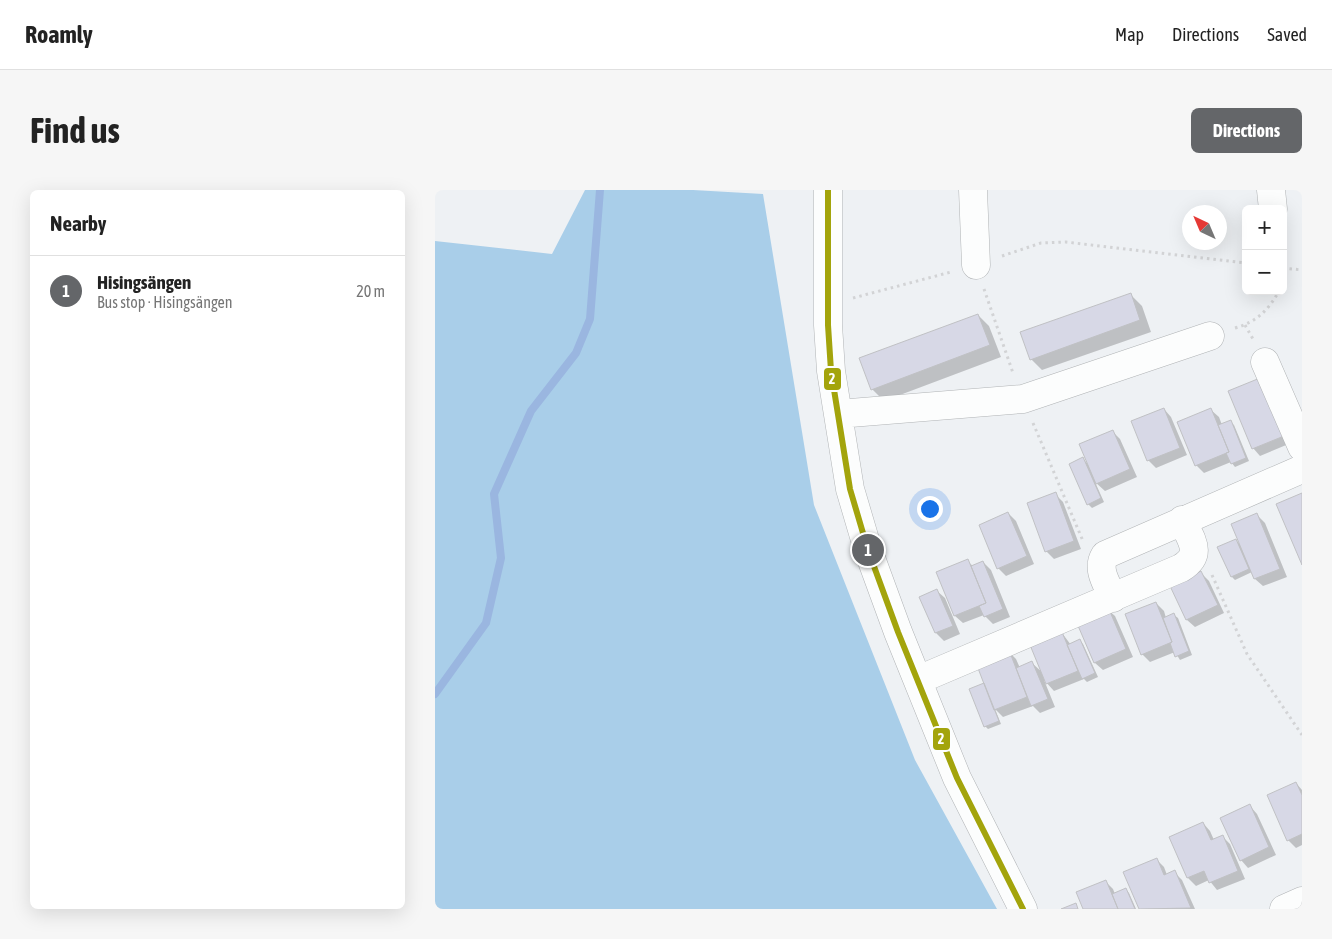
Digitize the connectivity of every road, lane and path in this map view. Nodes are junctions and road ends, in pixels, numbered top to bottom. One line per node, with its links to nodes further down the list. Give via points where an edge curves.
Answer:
1 (828, 190): 10 (street)
2 (973, 190): 6 (street)
3 (1271, 190): 4 (street)
4 (1273, 205)
5 (1242, 263): 6 (path, via 1066,242 1041,243)
6 (975, 265): 10 (path)
7 (1287, 268): 8 (path)
8 (1302, 270)
9 (1277, 295): 11 (path, via 1272,305 1257,318)
10 (827, 304): 13 (street, via 831,371)
11 (1210, 336): 13 (street, via 1023,399)
12 (1265, 362): 14 (street)
13 (838, 414): 19 (street, via 852,498 868,550)
14 (1302, 446)
15 (1302, 469): 16 (street)
16 (1182, 520): 17 (street, via 1195,550); 18 (street, via 1105,555 1101,569)
17 (1193, 558): 18 (street, via 1181,568); 20 (path, via 1203,561 1208,568 1247,654)
18 (1113, 598): 19 (street)
19 (918, 680): 22 (street, via 957,778)
20 (1302, 735)
21 (1302, 901): 23 (street)
22 (1023, 909)
23 (1284, 909)

